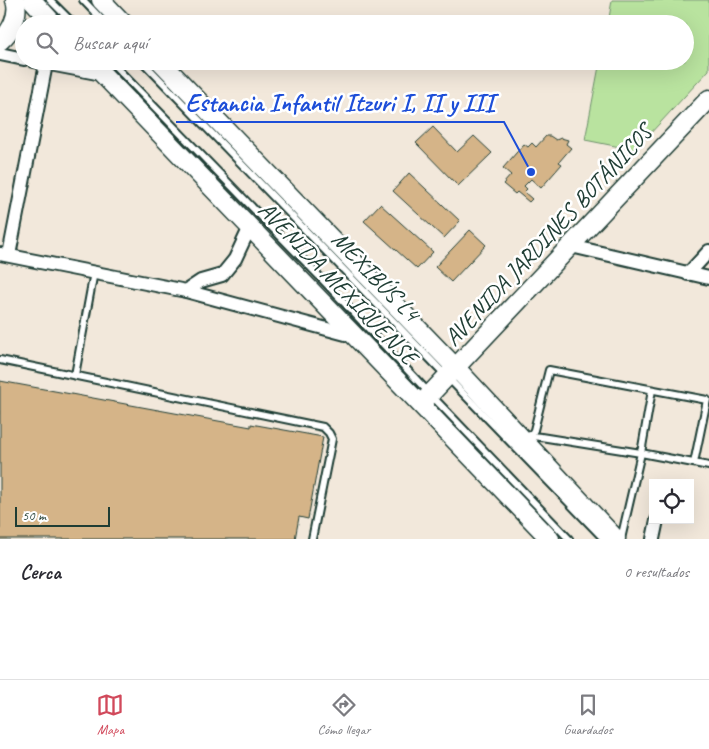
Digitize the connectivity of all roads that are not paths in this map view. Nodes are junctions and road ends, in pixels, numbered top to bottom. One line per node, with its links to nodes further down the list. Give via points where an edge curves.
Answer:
1 (15, 0): 6 (main road)
2 (32, 0): 7 (main road)
3 (50, 0): 8 (lane)
4 (83, 0): 9 (lane)
5 (101, 0): 10 (main road)
6 (16, 15)
7 (46, 15)
8 (65, 15)
9 (97, 15)
10 (115, 15)
11 (15, 17): 12 (main road, via 13,25)
12 (0, 41)
13 (0, 54): 14 (street)
14 (15, 57)
15 (38, 70): 24 (street)
16 (106, 70): 21 (main road, AVENIDA MEXIQUENSE)
17 (106, 70): 34 (lane, MEXIBÚS L4, via 318,274)
18 (151, 70): 31 (lane, MEXIBÚS L4)
19 (168, 70): 31 (main road, AVENIDA MEXIQUENSE)
20 (709, 99): 22 (main road, AVENIDA JARDINES BOTÁNICOS)
21 (250, 227): 28 (street, via 235,259 222,275 201,281); 29 (main road, AVENIDA MEXIQUENSE)
22 (571, 246): 26 (street); 31 (main road, AVENIDA JARDINES BOTÁNICOS)
23 (709, 250): 26 (street)
24 (4, 254): 25 (street)
25 (94, 272): 28 (street); 32 (lane)
26 (688, 274): 27 (street)
27 (709, 278)
28 (186, 290): 29 (street)
29 (356, 336): 34 (main road, AVENIDA MEXIQUENSE)
30 (0, 360): 32 (lane)
31 (452, 372): 34 (main road, AVENIDA JARDINES BOTÁNICOS); 35 (main road, AVENIDA MEXIQUENSE); 43 (lane, MEXIBÚS L4)
32 (75, 376): 40 (lane, via 323,427 330,432 332,439)
33 (652, 390): 35 (lane, via 549,370 536,423); 36 (lane); 37 (lane, via 707,400)
34 (426, 400): 41 (main road, AVENIDA MEXIQUENSE); 42 (lane, MEXIBÚS L4)
35 (528, 440): 36 (lane, via 541,437); 44 (main road, AVENIDA MEXIQUENSE)
36 (641, 453): 37 (lane); 45 (lane)
37 (694, 463): 38 (lane)
38 (709, 466)
39 (656, 524): 46 (street)
40 (312, 539)
41 (550, 539)
42 (569, 539)
43 (604, 539)
44 (616, 539)
45 (621, 539)
46 (653, 539)

